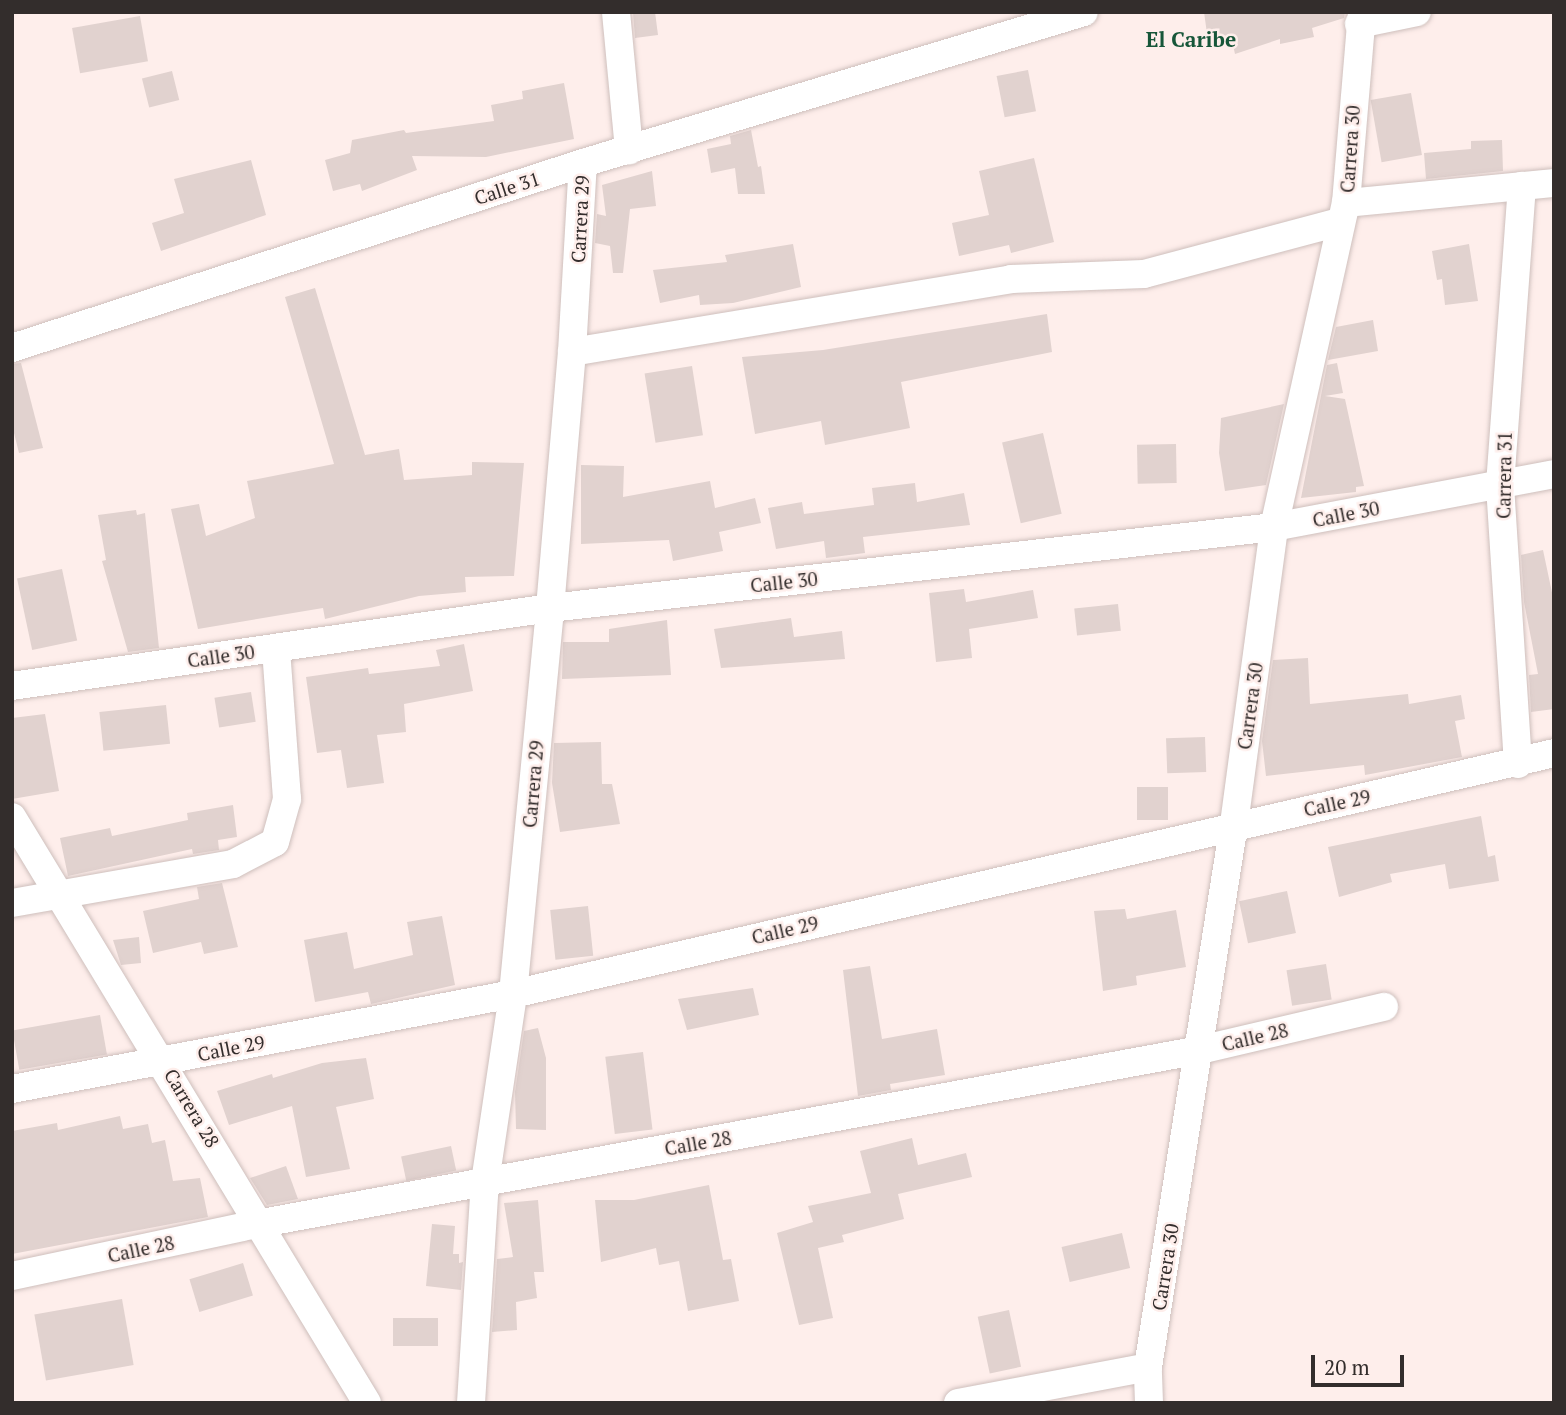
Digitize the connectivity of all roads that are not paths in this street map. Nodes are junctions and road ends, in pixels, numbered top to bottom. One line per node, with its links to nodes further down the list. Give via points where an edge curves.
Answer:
1 (616, 12): 5 (street)
2 (1084, 12): 5 (street, Calle 31)
3 (1417, 12): 4 (street)
4 (1361, 18): 9 (street, Carrera 30)
5 (628, 150): 6 (street, Calle 31)
6 (583, 163): 10 (street, Calle 31); 11 (street, Carrera 29)
7 (1554, 183): 8 (street)
8 (1522, 186): 9 (street); 13 (street, Carrera 31)
9 (1343, 213): 11 (street, via 1144,274 1011,279); 14 (street, Carrera 30)
10 (12, 348)
11 (572, 352): 15 (street, Carrera 29)
12 (1554, 474): 13 (street, Calle 30)
13 (1500, 485): 14 (street, Calle 30); 19 (street, Carrera 31)
14 (1274, 527): 15 (street, Calle 30); 21 (street, Carrera 30)
15 (550, 608): 16 (street, Calle 30); 24 (street, Carrera 29)
16 (276, 648): 17 (street, Calle 30); 22 (street, via 287,799 275,842 233,864)
17 (12, 686)
18 (1554, 753): 19 (street, Calle 29)
19 (1518, 764): 21 (street, Calle 29)
20 (12, 817): 22 (street, Carrera 28)
21 (1234, 824): 24 (street, Calle 29); 26 (street, Carrera 30)
22 (57, 895): 23 (street); 27 (street, Carrera 28)
23 (12, 903)
24 (513, 994): 27 (street, Calle 29); 29 (street, Carrera 29)
25 (1384, 1007): 26 (street, Calle 28)
26 (1200, 1050): 29 (street, Calle 28); 32 (street, Carrera 30)
27 (164, 1061): 28 (street, Calle 29); 30 (street, Carrera 28)
28 (12, 1089)
29 (485, 1182): 30 (street, Calle 28); 34 (street, Carrera 29)
30 (262, 1223): 31 (street, Calle 28); 33 (street, Carrera 28)
31 (12, 1276)
32 (1148, 1367): 35 (street); 36 (street, Carrera 30)
33 (367, 1403)
34 (471, 1403)
35 (958, 1403)
36 (1149, 1403)

